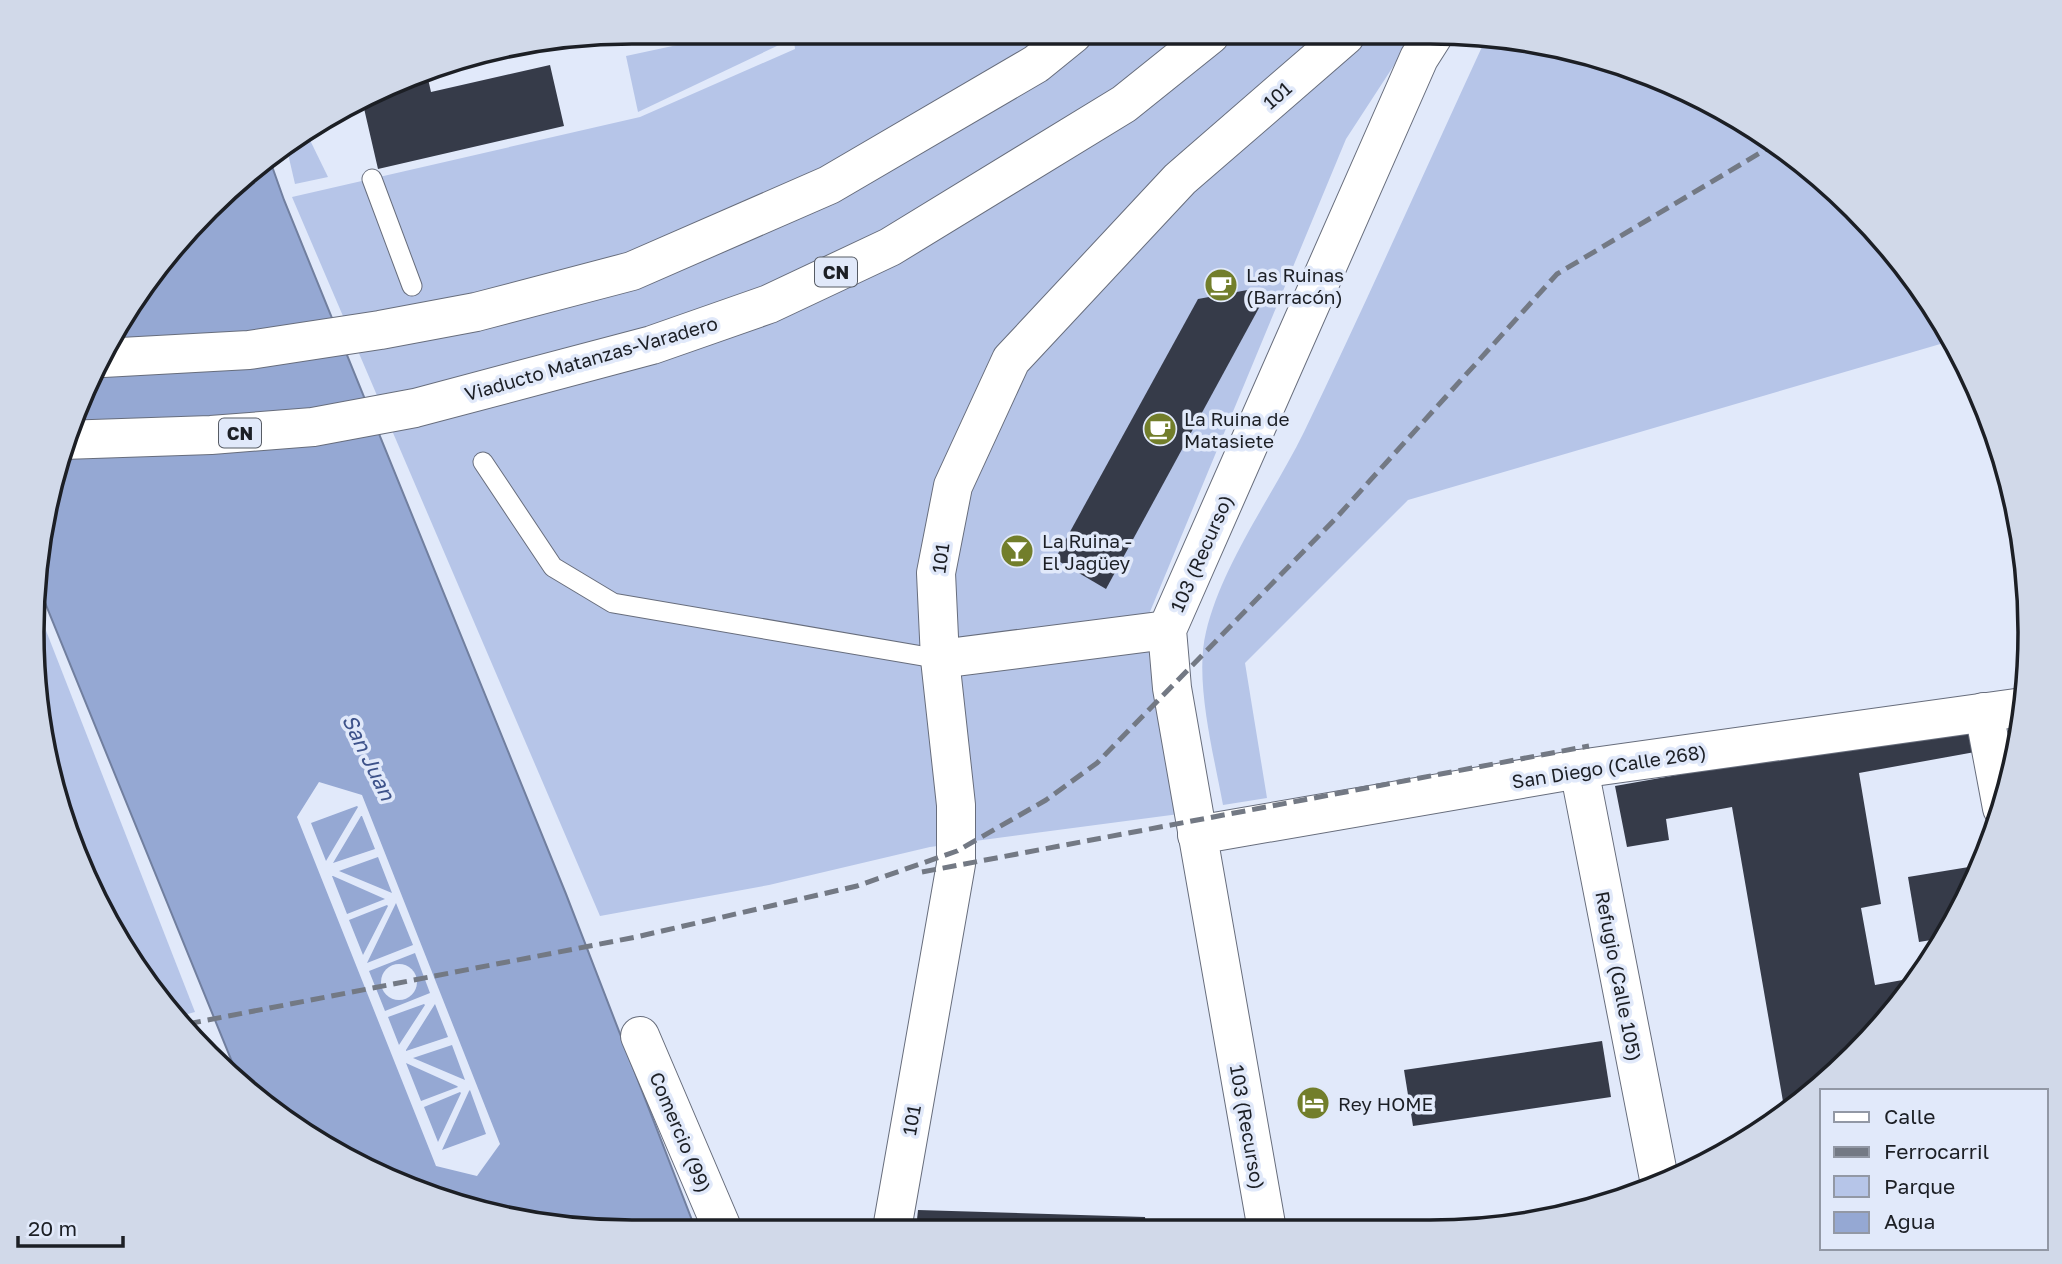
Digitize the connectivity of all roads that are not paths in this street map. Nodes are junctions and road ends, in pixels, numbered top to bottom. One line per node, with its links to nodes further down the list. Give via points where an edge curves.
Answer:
1 (1061, 44): 7 (main road, via 1036,64 829,185 632,271 476,312 380,330 249,350)
2 (1199, 44): 8 (main road, Viaducto Matanzas-Varadero / CN, via 1124,104 890,247 769,304 652,345 415,408 313,427)
3 (1336, 44): 11 (main road, 101, via 1180,179 1011,360 953,486 936,573)
4 (1428, 44): 10 (main road, 103 (Recurso))
5 (372, 179): 6 (lane)
6 (412, 286)
7 (112, 358)
8 (76, 440)
9 (483, 462): 11 (lane, via 554,567 613,603)
10 (1167, 630): 11 (main road); 16 (main road, 103 (Recurso))
11 (940, 659): 20 (main road, 101, via 956,804 956,864)
12 (2013, 708): 13 (main road, San Diego (Calle 268))
13 (1984, 712): 14 (main road, San Diego (Calle 268)); 15 (main road)
14 (1579, 769): 16 (main road, San Diego (Calle 268)); 18 (main road, Refugio (Calle 105))
15 (1998, 785)
16 (1197, 835): 21 (main road, 103 (Recurso))
17 (640, 1036): 19 (main road, Comercio (99))
18 (1658, 1174)
19 (719, 1220)
20 (894, 1220)
21 (1264, 1220)

